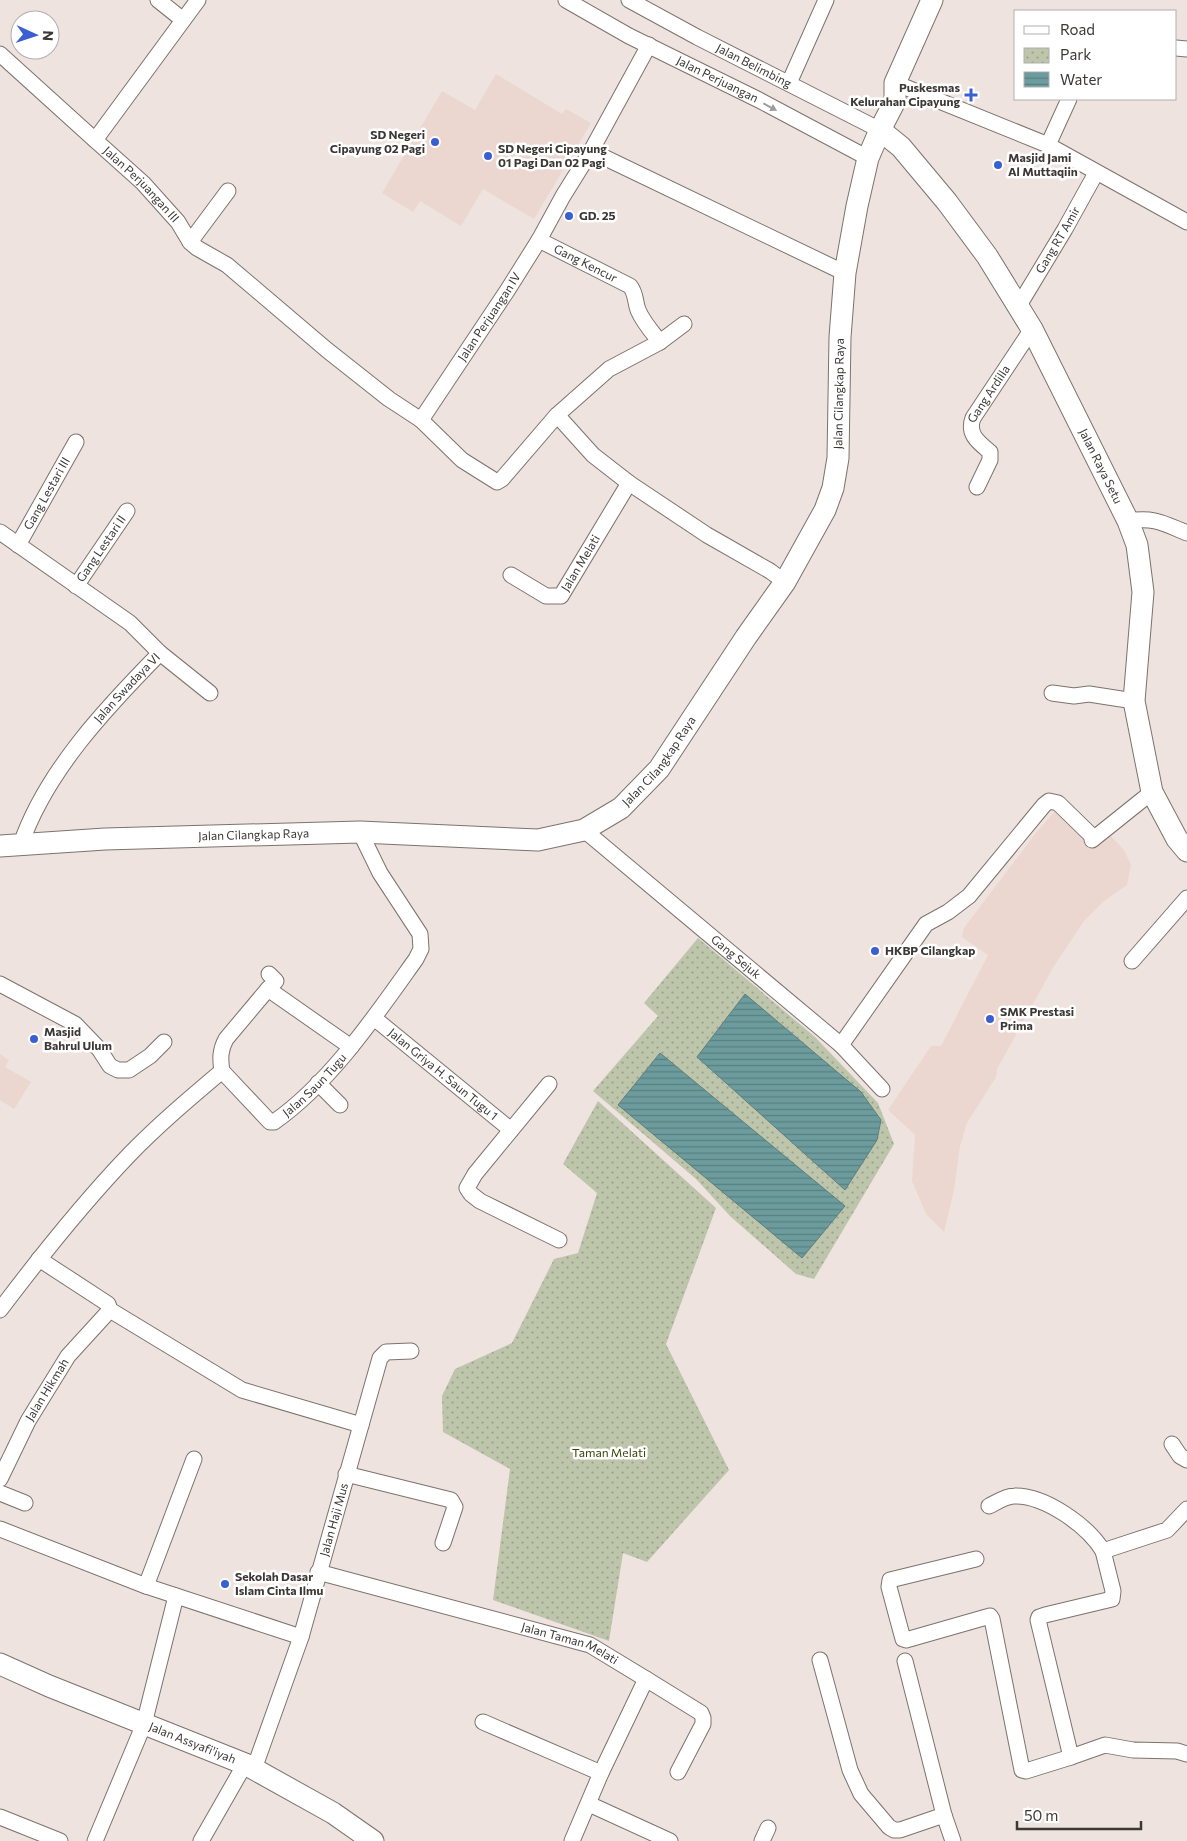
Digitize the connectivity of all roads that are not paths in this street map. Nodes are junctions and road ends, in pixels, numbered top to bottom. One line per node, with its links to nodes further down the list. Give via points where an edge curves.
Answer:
1 (158, 0): 7 (street)
2 (198, 0): 7 (street, Jalan Perjuangan III)
3 (566, 0): 8 (street, Jalan Perjuangan)
4 (629, 0): 10 (street, Jalan Belimbing)
5 (825, 0): 10 (street)
6 (932, 0): 11 (street)
7 (183, 20): 14 (street, Jalan Perjuangan III)
8 (648, 45): 17 (street, Jalan Perjuangan IV); 18 (street, Jalan Perjuangan, one-way to 18)
9 (0, 54): 14 (street)
10 (789, 83): 13 (street, Jalan Belimbing)
11 (899, 96): 13 (street, Jalan Cilangkap Raya); 15 (street); 16 (street, via 893,126)
12 (1069, 100): 15 (street)
13 (880, 130): 16 (street, Jalan Raya Setu); 18 (street, Jalan Cilangkap Raya)
14 (96, 140): 23 (street, Jalan Perjuangan III, via 143,183 178,222)
15 (1048, 146): 19 (street)
16 (901, 147): 25 (street, Jalan Raya Setu, via 947,202)
17 (591, 151): 22 (street, Jalan Perjuangan IV); 24 (street)
18 (868, 158): 24 (street, Jalan Cilangkap Raya)
19 (1096, 173): 21 (street); 25 (street, Gang RT Amir)
20 (228, 191): 23 (street)
21 (1186, 218)
22 (538, 240): 28 (street, Gang Kencur, via 630,286 647,326); 30 (street, Jalan Perjuangan IV)
23 (190, 242): 30 (street, Jalan Perjuangan III, via 227,265 327,350)
24 (846, 273): 40 (street, Jalan Cilangkap Raya, via 840,337 838,458 833,488 825,510)
25 (1018, 307): 27 (street, Jalan Raya Setu)
26 (684, 324): 28 (street)
27 (1032, 330): 33 (street, Gang Ardilla, via 970,426 976,439 990,452 990,460); 35 (street, Jalan Raya Setu)
28 (660, 342): 29 (street, via 609,369)
29 (556, 415): 30 (street, via 497,482 462,460); 32 (street, via 593,455)
30 (421, 420)
31 (76, 442): 38 (street, Gang Lestari III)
32 (629, 483): 39 (street, Jalan Melati, via 561,596 546,596); 40 (street)
33 (977, 487)
34 (127, 510): 41 (street, Gang Lestari II)
35 (1128, 521): 37 (street, via 1144,518); 45 (street, Jalan Raya Setu, via 1137,545 1143,592)
36 (0, 532): 38 (street, Jalan Swadaya VI)
37 (1187, 533)
38 (18, 545): 41 (street, Jalan Swadaya VI)
39 (511, 576)
40 (785, 582): 47 (street, Jalan Cilangkap Raya, via 659,769 621,808)
41 (76, 586): 42 (street, Jalan Swadaya VI, via 130,623)
42 (160, 652): 43 (street); 49 (street, Jalan Swadaya VI, via 114,699 49,782 27,826)
43 (210, 692)
44 (1052, 694): 45 (street, via 1089,694)
45 (1134, 700): 46 (street, Jalan Raya Setu)
46 (1152, 792): 50 (street, Jalan Raya Setu); 56 (street, via 1093,839 1058,803 1050,801 1044,805 969,896 926,924)
47 (584, 830): 48 (street, Jalan Cilangkap Raya, via 538,840); 56 (street, Gang Sejuk)
48 (360, 832): 49 (street, Jalan Cilangkap Raya, via 105,838); 54 (street, Jalan Saun Tugu, via 380,873 420,934 422,944 416,958)
49 (10, 845)
50 (1187, 852)
51 (1187, 898): 52 (street)
52 (1132, 961)
53 (0, 984): 55 (street, via 75,1024 110,1066 118,1070 129,1070)
54 (374, 1018): 57 (street, Jalan Saun Tugu); 63 (street, Jalan Griya H. Saun Tugu 1)
55 (164, 1042)
56 (841, 1044): 61 (street, Gang Sejuk)
57 (351, 1047): 58 (street, via 268,982 222,1046); 59 (street, Jalan Saun Tugu)
58 (222, 1071): 59 (street, Jalan Saun Tugu, via 272,1122); 65 (street, via 129,1156)
59 (318, 1083): 62 (street)
60 (549, 1084): 63 (street)
61 (882, 1089)
62 (340, 1105)
63 (511, 1130): 64 (street, via 467,1188 480,1200)
64 (559, 1240)
65 (39, 1258): 66 (street); 67 (street, via 108,1304)
66 (0, 1310)
67 (110, 1310): 69 (street, via 242,1390); 74 (street, Jalan Hikmah, via 68,1356 28,1421)
68 (411, 1351): 69 (street, Jalan Haji Mus, via 386,1352 380,1358)
69 (361, 1425): 73 (street, Jalan Haji Mus)
70 (1172, 1444): 72 (street)
71 (194, 1459): 84 (street)
72 (1187, 1460)
73 (346, 1474): 80 (street, via 451,1500 455,1507); 83 (street, Jalan Haji Mus)
74 (0, 1480)
75 (0, 1493): 76 (street)
76 (25, 1503)
77 (989, 1506): 81 (street, via 1013,1496 1032,1498 1059,1510 1098,1542)
78 (1187, 1509): 81 (street, via 1167,1530)
79 (0, 1529): 84 (street)
80 (443, 1544)
81 (1103, 1551): 94 (street, via 1112,1599 1045,1615 1038,1620)
82 (976, 1559): 94 (street, via 890,1580 903,1639 990,1616 1022,1770)
83 (318, 1572): 86 (street, Jalan Haji Mus); 90 (street, Jalan Taman Melati, via 590,1645)
84 (146, 1586): 85 (street)
85 (176, 1596): 86 (street); 92 (street)
86 (301, 1637): 95 (street, Jalan Haji Mus)
87 (820, 1660): 99 (street, via 850,1770 861,1794 894,1830)
88 (906, 1661): 99 (street)
89 (0, 1664): 92 (street, Jalan Assyafi'iyah)
90 (646, 1679): 96 (street); 97 (street, Jalan Taman Melati, via 704,1718)
91 (483, 1722): 96 (street)
92 (144, 1724): 95 (street, Jalan Assyafi'iyah); 102 (street)
93 (1187, 1754): 94 (street, via 1105,1745)
94 (1071, 1757)
95 (249, 1766): 103 (street, Jalan Haji Mus); 104 (street, Jalan Assyafi'iyah)
96 (601, 1772): 98 (street)
97 (678, 1772)
98 (589, 1804): 105 (street); 106 (street)
99 (944, 1815): 107 (street)
100 (1, 1819): 101 (street)
101 (60, 1841)
102 (95, 1841)
103 (201, 1841)
104 (373, 1841)
105 (572, 1841)
106 (670, 1841)
107 (953, 1841)

